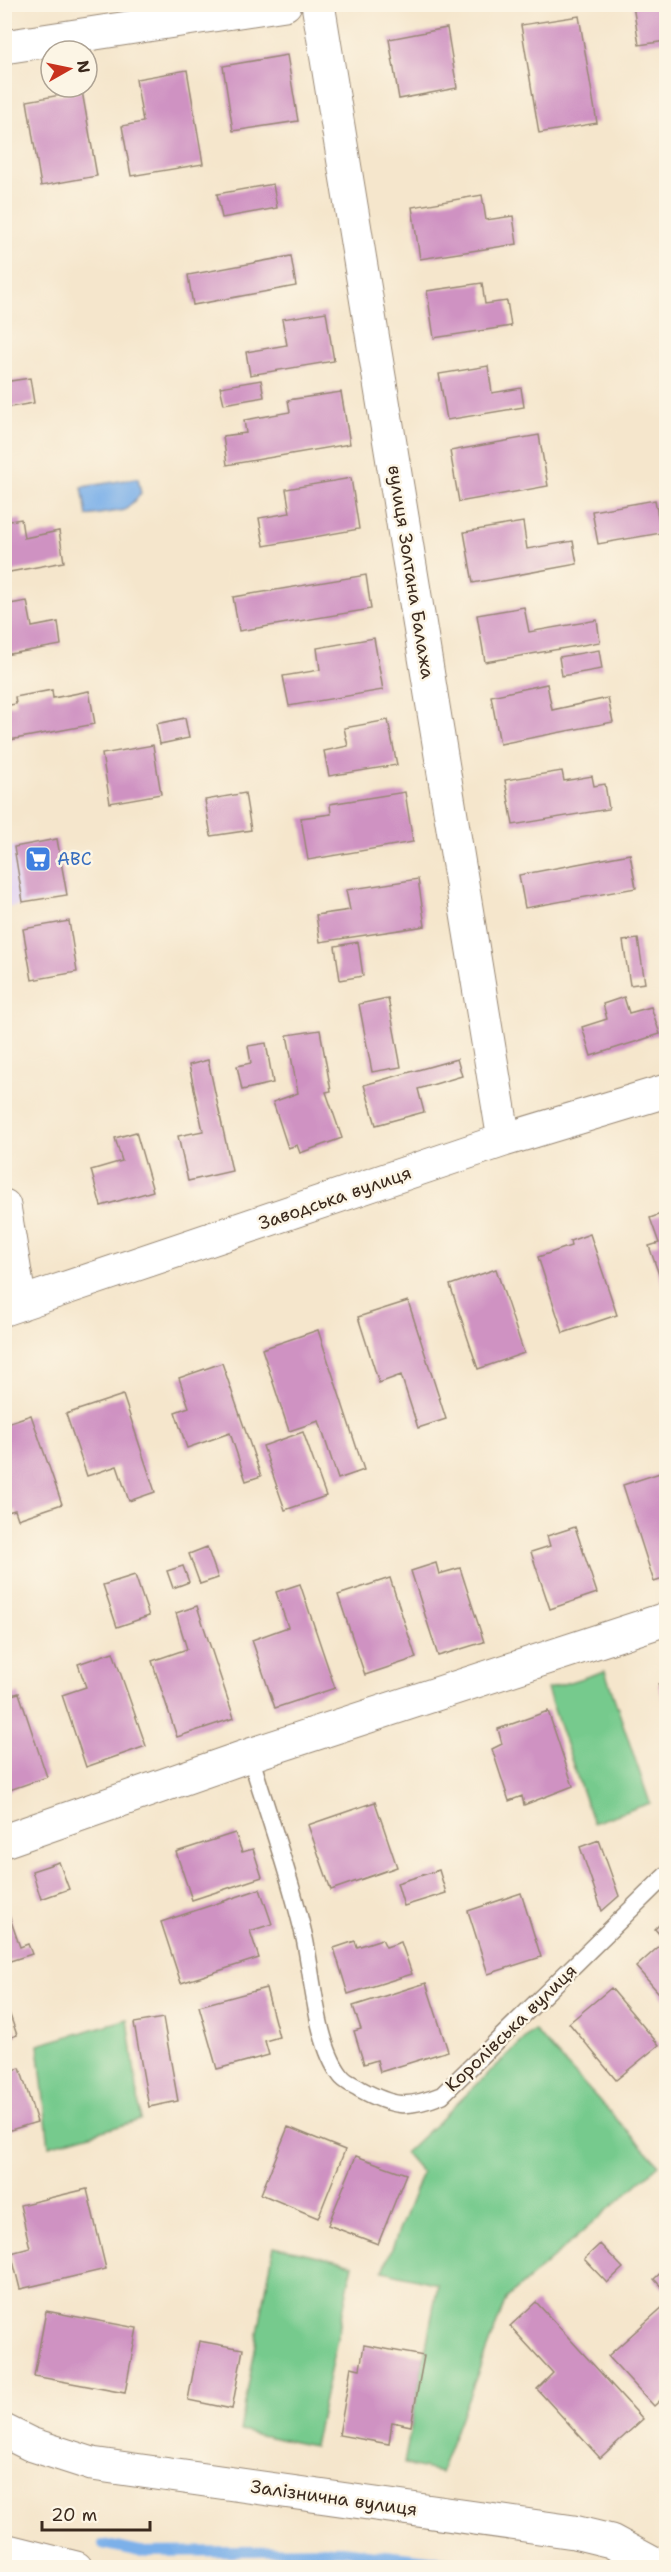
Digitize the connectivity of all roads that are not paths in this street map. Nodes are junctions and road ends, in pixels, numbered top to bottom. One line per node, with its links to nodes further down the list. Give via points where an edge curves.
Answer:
1 (285, 4): 3 (street)
2 (318, 4): 5 (street, вулиця Золтана Балажа)
3 (4, 47)
4 (666, 1091): 5 (street, Заводська вулиця)
5 (504, 1140): 7 (street, Заводська вулиця)
6 (4, 1206): 7 (street)
7 (12, 1307)
8 (666, 1619): 9 (street)
9 (250, 1755): 10 (street); 11 (lane, Королівська вулиця, via 304,1935 329,2056 342,2078 382,2101 403,2106 442,2095)
10 (4, 1841)
11 (666, 1875)
12 (4, 2431): 15 (street, Залізнична вулиця, via 30,2444 92,2464 574,2532 611,2541)
13 (4, 2550): 14 (street)
14 (76, 2568)
15 (661, 2568)

